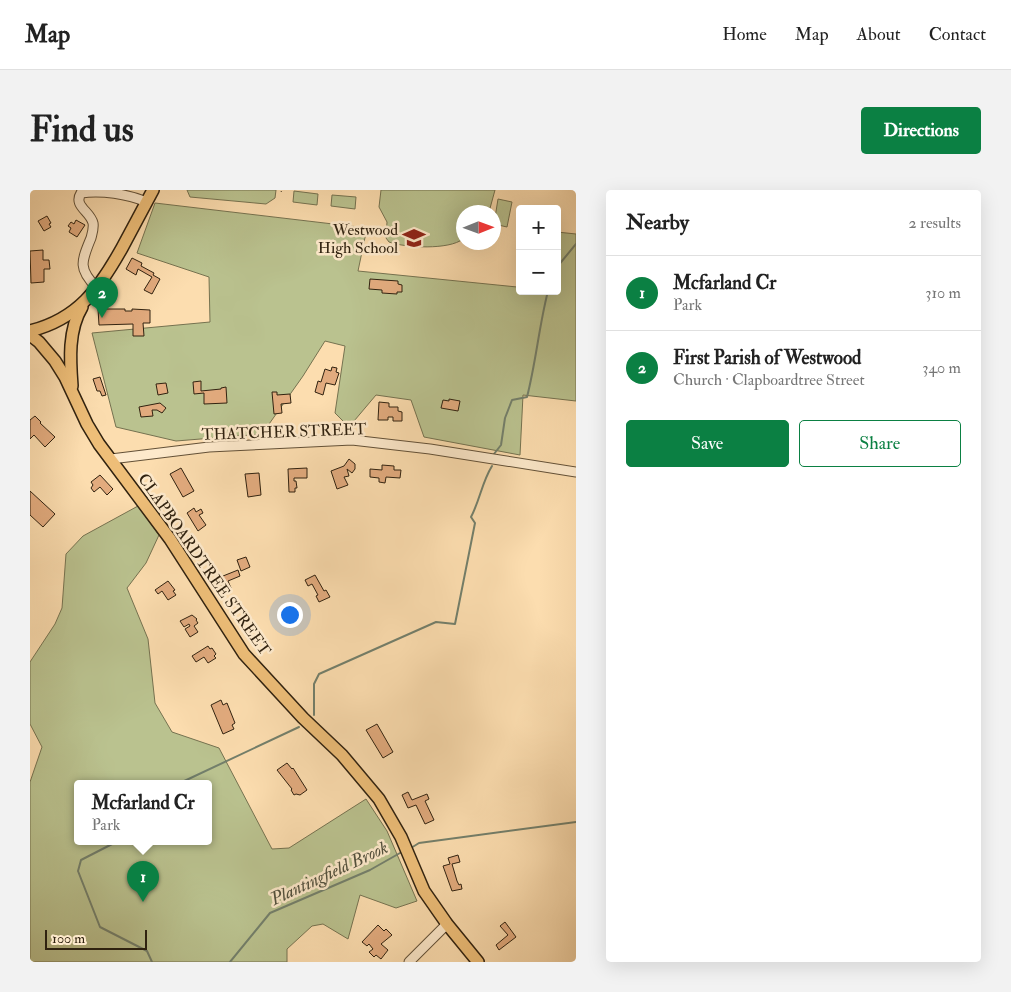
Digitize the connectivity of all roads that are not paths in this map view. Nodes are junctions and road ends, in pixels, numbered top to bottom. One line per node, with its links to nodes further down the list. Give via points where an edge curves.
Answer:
1 (153, 190): 2 (main road)
2 (147, 202): 3 (main road); 3 (street, via 91,191 81,192 78,197 78,203 93,224 83,257 84,272)
3 (97, 288): 4 (main road)
4 (86, 301): 5 (main road, via 54,323); 7 (main road, CLAPBOARDTREE STREET, via 76,321 70,352)
5 (30, 331)
6 (30, 335): 7 (main road, CLAPBOARDTREE STREET, via 55,361)
7 (73, 393): 8 (main road, CLAPBOARDTREE STREET, via 91,431)
8 (112, 459): 9 (street, THATCHER STREET, via 209,447 352,440); 10 (main road, CLAPBOARDTREE STREET, via 170,539 244,654 342,755 379,799 401,837 424,891)
9 (576, 472)
10 (447, 924): 11 (street); 12 (main road, CLAPBOARDTREE STREET)
11 (409, 962)
12 (478, 962)

